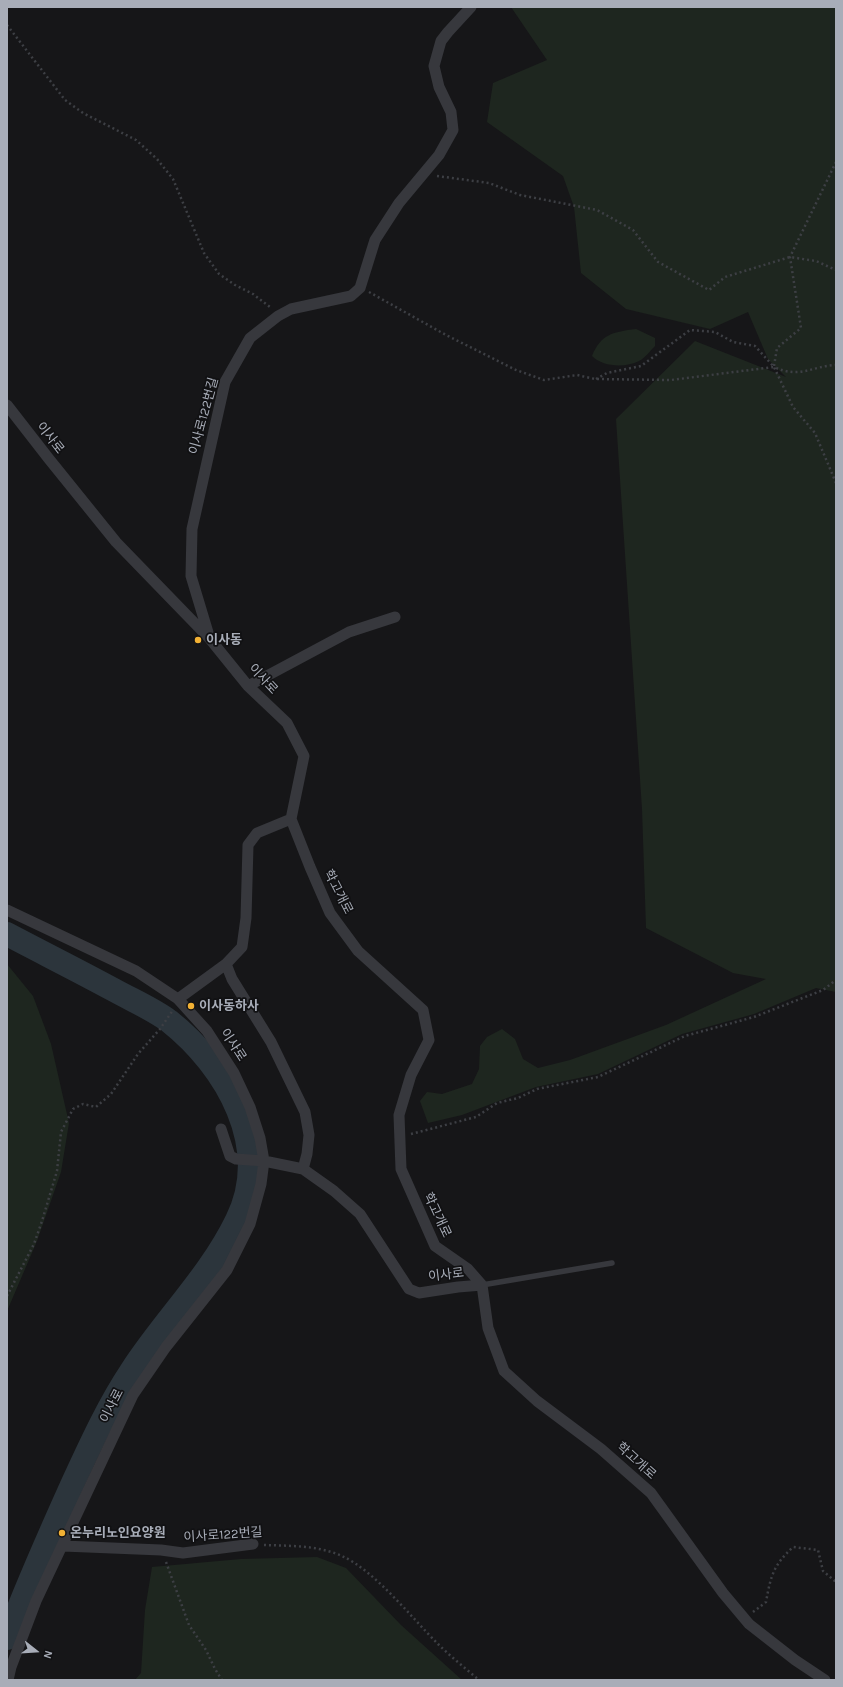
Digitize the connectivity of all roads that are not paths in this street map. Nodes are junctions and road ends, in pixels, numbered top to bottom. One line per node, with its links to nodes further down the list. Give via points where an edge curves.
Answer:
1 (471, 7): 4 (street, 이사로122번길, via 441,41 434,66 439,87 451,112 453,130 439,155 400,203 375,240 360,288 352,296 291,309 278,316 250,338 225,382 192,529 191,576)
2 (7, 405): 4 (street, 이사로, via 116,542)
3 (394, 617): 5 (street, via 349,632)
4 (210, 639): 5 (street, 이사로)
5 (248, 686): 6 (street, 이사로, via 287,723 304,756)
6 (292, 819): 8 (street, via 257,833 248,846 246,918 242,947); 14 (street, 학고개로, via 330,913 358,951 423,1010 429,1040 411,1075 399,1115 401,1169 435,1246 468,1269)
7 (7, 910): 9 (street, 이사로, via 136,972)
8 (226, 964): 9 (street); 12 (street, via 232,979 271,1042 305,1112 309,1135)
9 (176, 1003): 11 (street, 이사로, via 206,1030 234,1073 250,1107 260,1138)
10 (221, 1129): 11 (street, via 230,1156 236,1159)
11 (262, 1161): 12 (street, 이사로); 16 (street, 이사로, via 261,1184 250,1224 227,1270 132,1395)
12 (303, 1169): 14 (street, 이사로, via 360,1214 409,1289 419,1293)
13 (612, 1263): 14 (lane)
14 (482, 1285): 18 (street, 학고개로, via 488,1328 504,1371 537,1401 601,1449 651,1493 723,1593 749,1624)
15 (253, 1544): 16 (street, 이사로122번길, via 183,1553)
16 (63, 1546): 17 (street, 이사로, via 36,1601)
17 (8, 1680)
18 (825, 1680)

